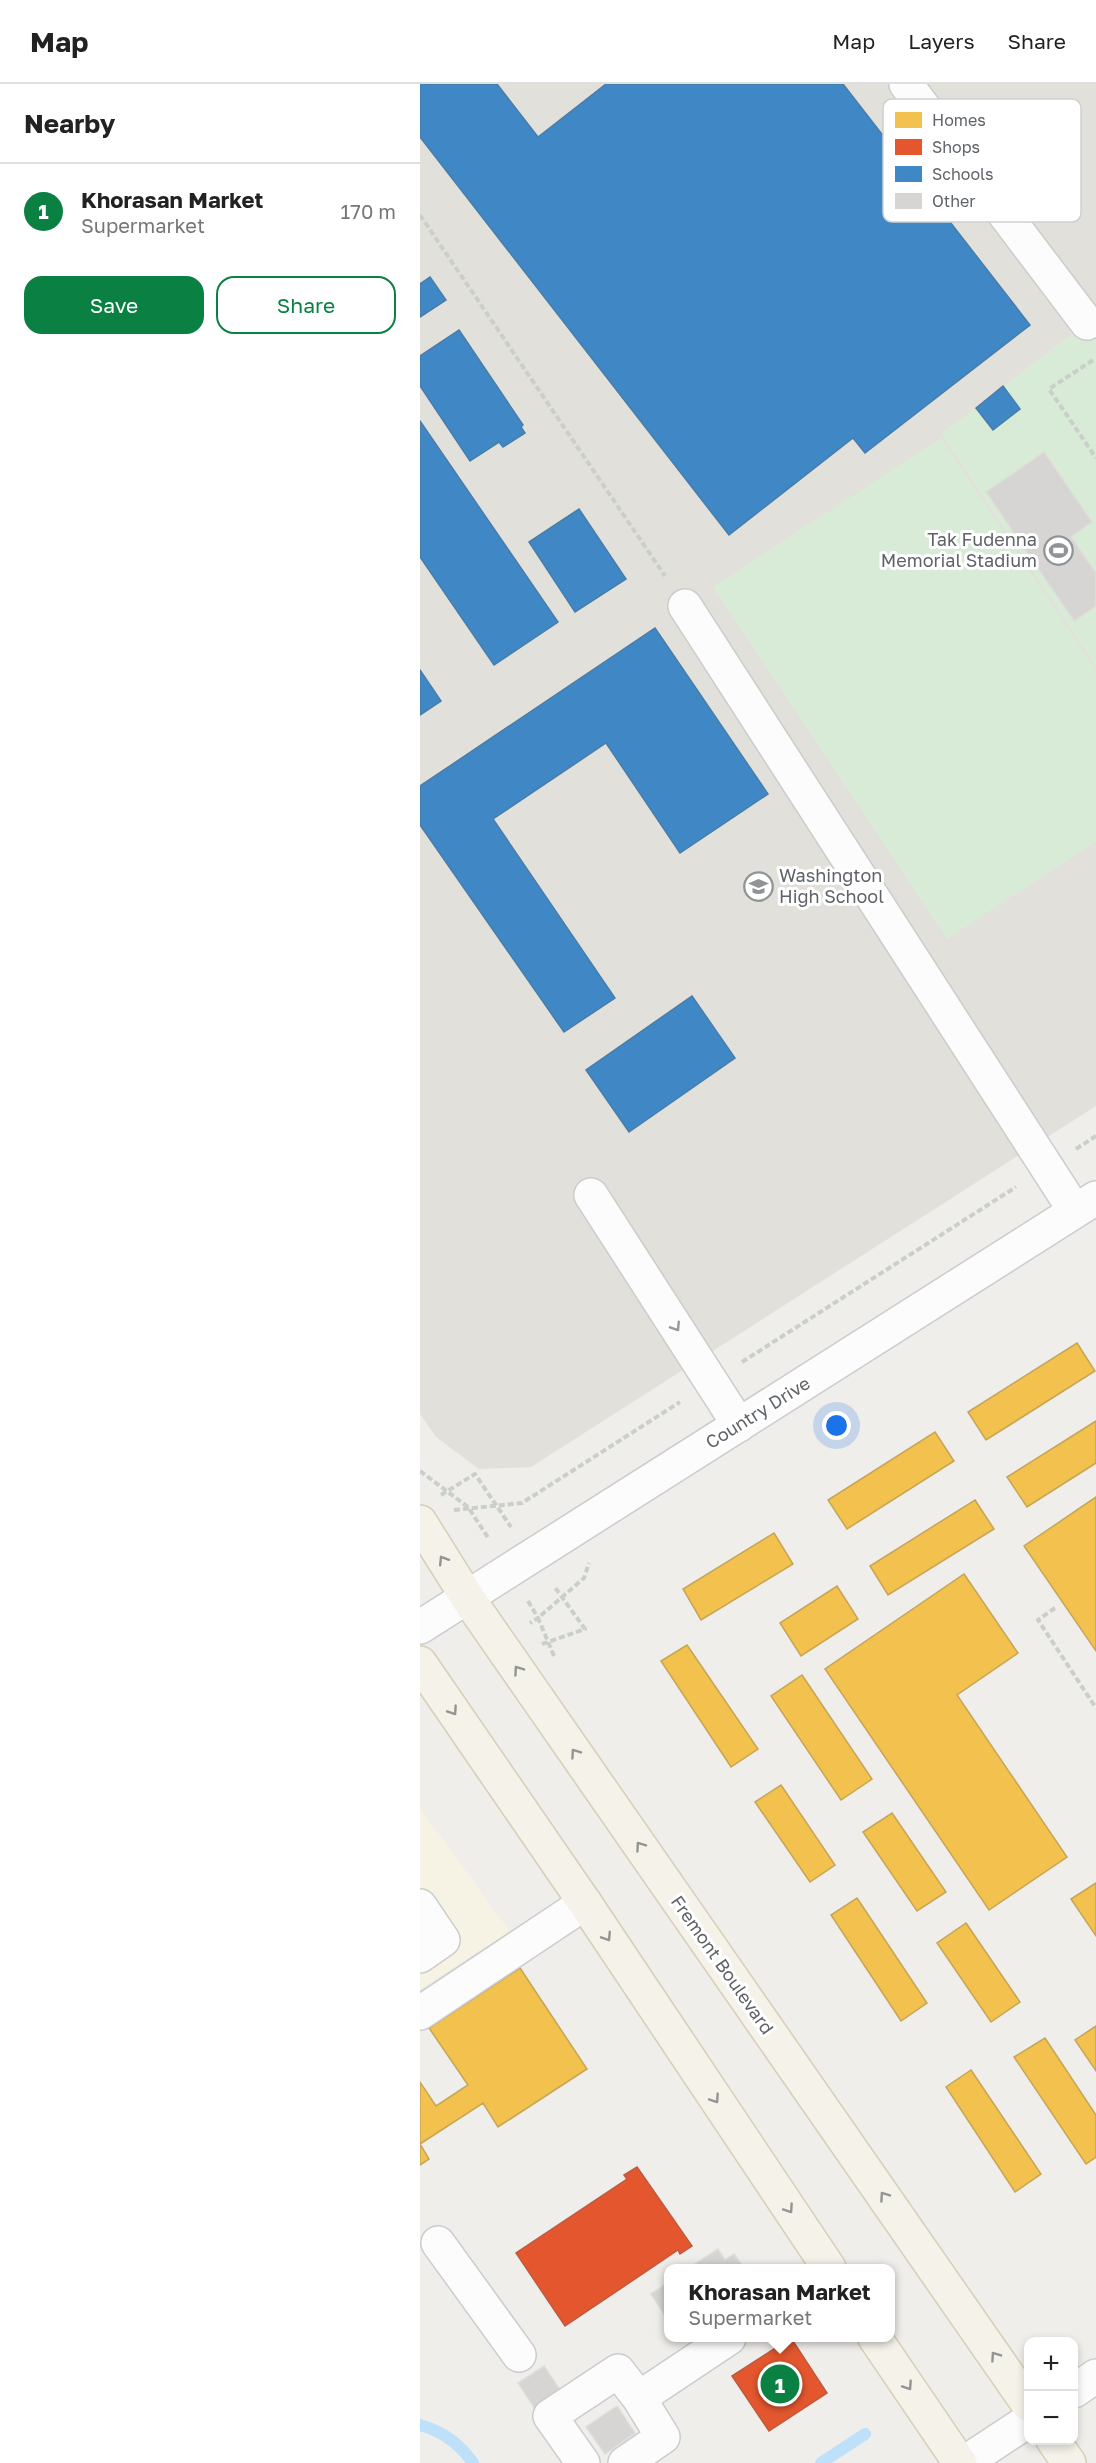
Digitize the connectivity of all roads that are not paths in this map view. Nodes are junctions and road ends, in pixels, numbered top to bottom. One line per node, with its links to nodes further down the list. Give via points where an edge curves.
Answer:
1 (906, 84): 2 (street)
2 (917, 99)
3 (1011, 222): 4 (street)
4 (1087, 323)
5 (685, 606): 7 (street, via 1047,1167)
6 (591, 1195): 8 (street, one-way to 8)
7 (1086, 1205): 8 (street, Country Drive)
8 (739, 1425): 10 (street, Country Drive)
9 (429, 1509): 10 (main road, Fremont Boulevard, one-way to 9)
10 (467, 1597): 11 (street, Country Drive); 24 (main road, Fremont Boulevard, one-way to 10)
11 (420, 1627)
12 (420, 1663): 13 (main road, one-way to 13)
13 (585, 1904): 16 (street); 18 (main road, one-way to 18)
14 (420, 1906): 15 (street, via 443,1940)
15 (420, 1956)
16 (420, 2013)
17 (438, 2243): 21 (street)
18 (826, 2264)
19 (722, 2342): 25 (street)
20 (878, 2342): 30 (main road, one-way to 30)
21 (519, 2355)
22 (1096, 2376): 23 (street)
23 (1078, 2388)
24 (1024, 2397)
25 (639, 2398): 28 (street, via 618,2371 550,2416); 29 (street, via 663,2437)
26 (1024, 2424): 30 (street)
27 (1056, 2445): 31 (main road)
28 (583, 2463)
29 (625, 2463)
30 (962, 2463)
31 (1069, 2463)

